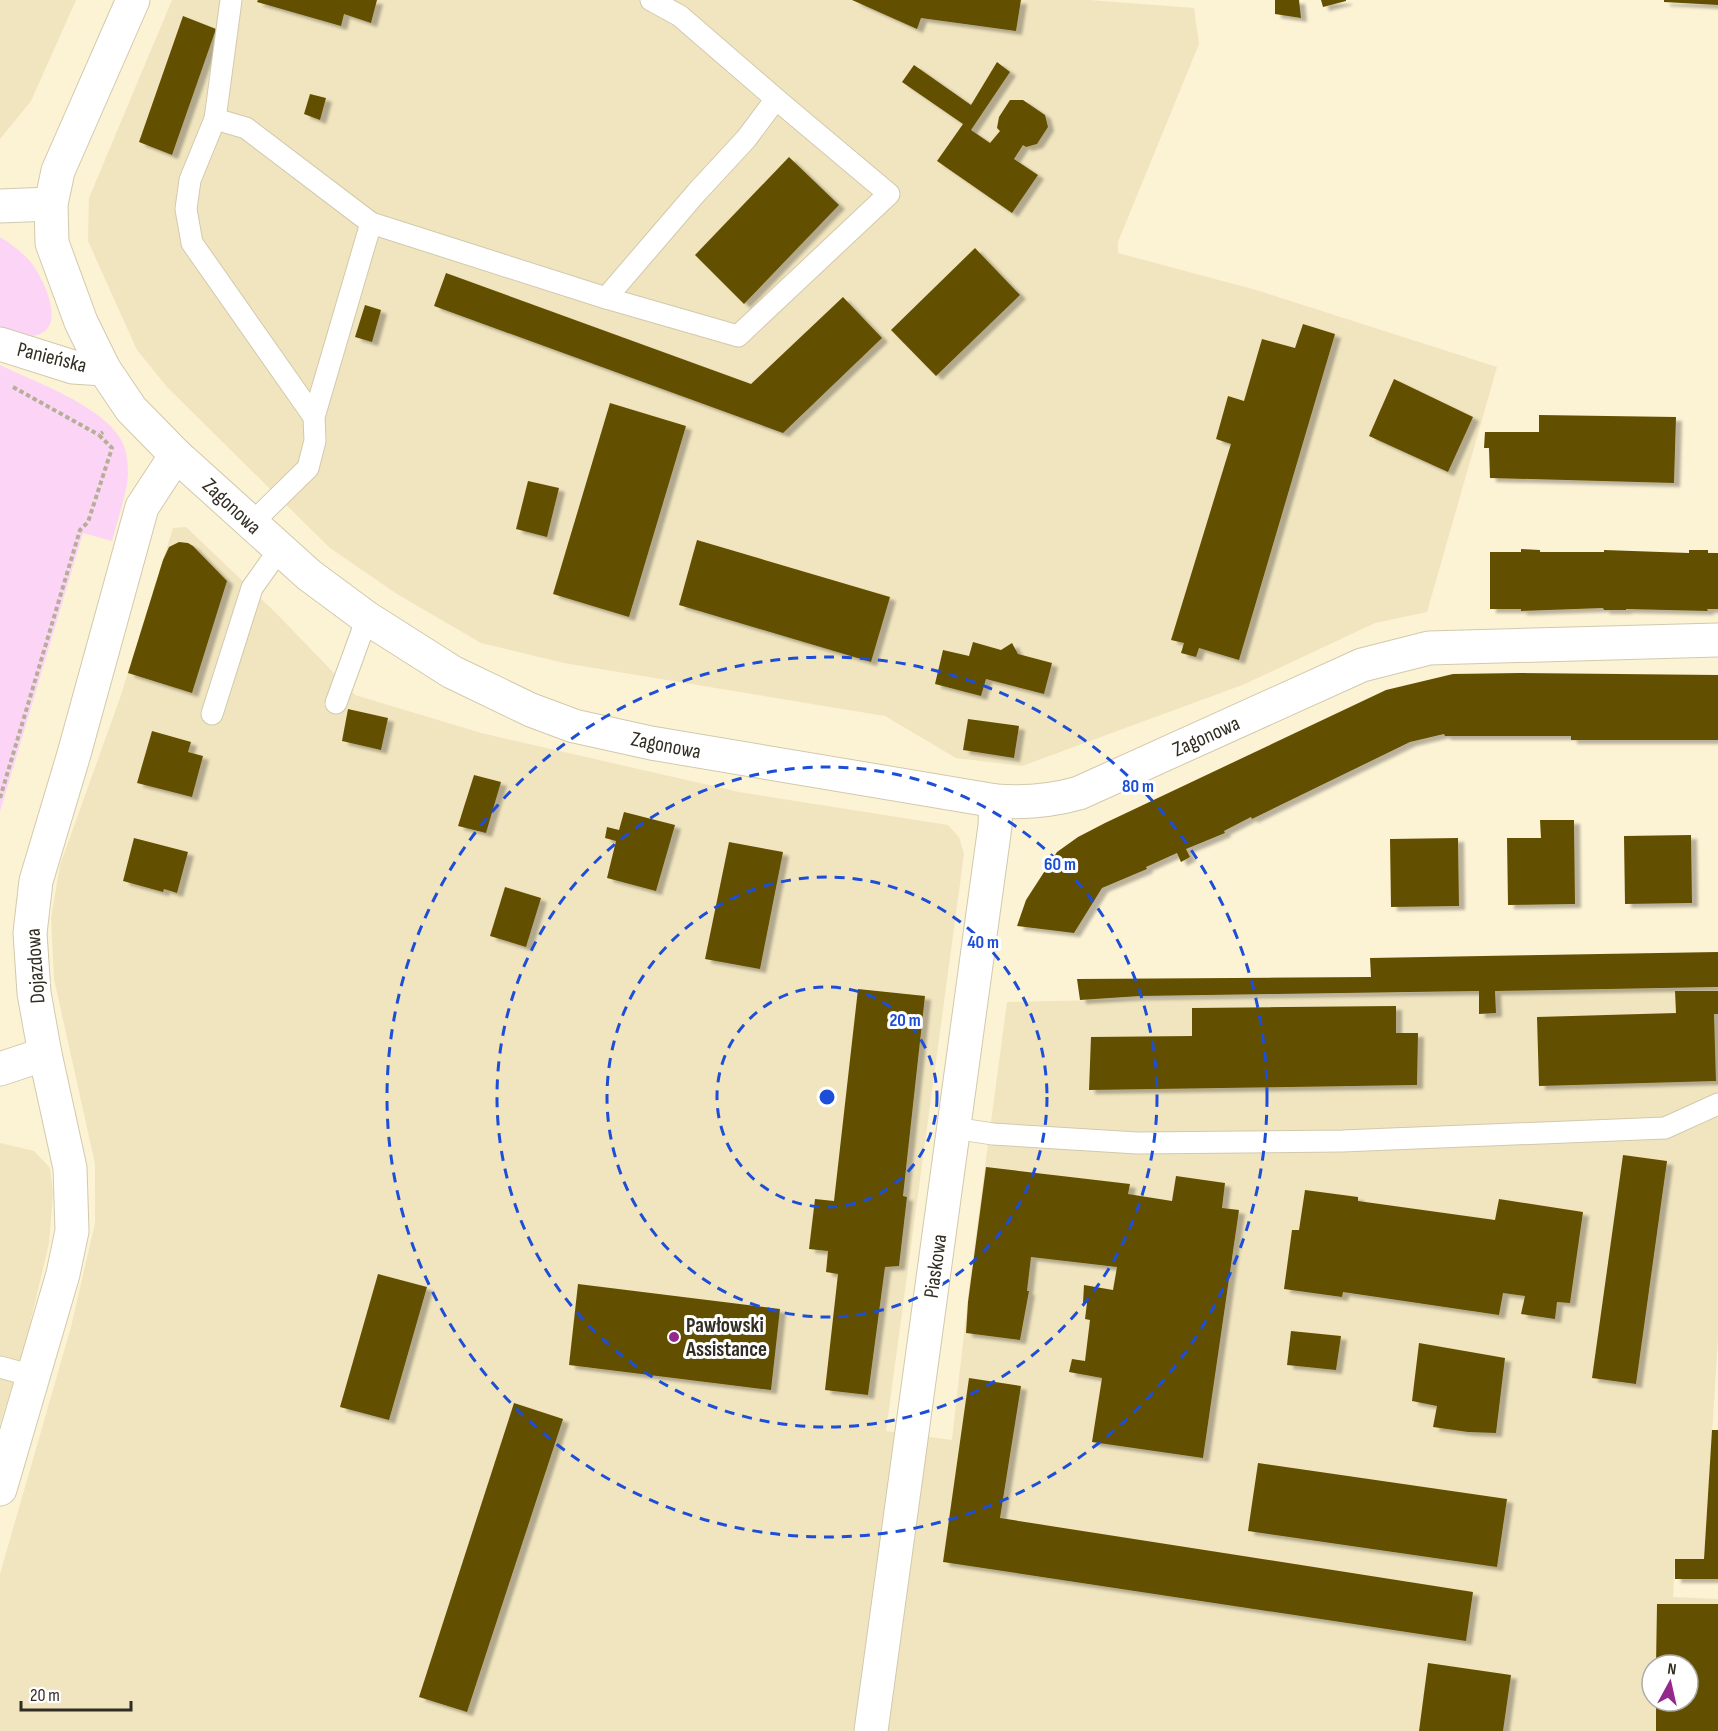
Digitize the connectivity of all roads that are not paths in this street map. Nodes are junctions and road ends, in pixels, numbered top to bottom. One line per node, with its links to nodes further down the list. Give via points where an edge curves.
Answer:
1 (133, 0): 6 (street, Zagonowa, via 58,171)
2 (231, 0): 5 (lane)
3 (651, 0): 4 (lane, via 680,16)
4 (776, 99): 9 (lane, via 746,139); 9 (lane, via 889,194 738,336)
5 (215, 119): 8 (lane, via 246,128); 12 (lane, via 190,180 186,209 192,243)
6 (51, 204): 7 (street); 11 (street, Zagonowa, via 52,243 81,322)
7 (0, 206)
8 (371, 223): 9 (lane); 12 (lane)
9 (606, 298)
10 (0, 344): 11 (street, Panieńska, via 73,367)
11 (104, 369): 13 (street, Zagonowa, via 131,409)
12 (315, 417): 14 (lane, via 315,441 308,468)
13 (176, 455): 14 (street, Zagonowa); 21 (street, Dojazdowa, via 142,507 36,881 30,933 34,993)
14 (251, 524): 15 (street, Zagonowa)
15 (279, 550): 16 (street, Zagonowa); 19 (lane, via 252,588)
16 (367, 618): 18 (lane); 20 (street, Zagonowa, via 461,676 574,726 697,751)
17 (1718, 640): 20 (street, Zagonowa, via 1429,648 1362,665 1079,793 1041,801)
18 (336, 703)
19 (212, 714)
20 (996, 801): 24 (street, Piaskowa)
21 (45, 1054): 22 (street); 26 (street, Dojazdowa, via 70,1168 72,1230)
22 (0, 1069)
23 (1718, 1104): 24 (lane, via 1665,1128 1342,1142 1137,1143)
24 (954, 1128): 28 (street, Piaskowa)
25 (0, 1367): 26 (lane)
26 (33, 1376): 27 (street, Dojazdowa)
27 (0, 1489)
28 (871, 1731)

